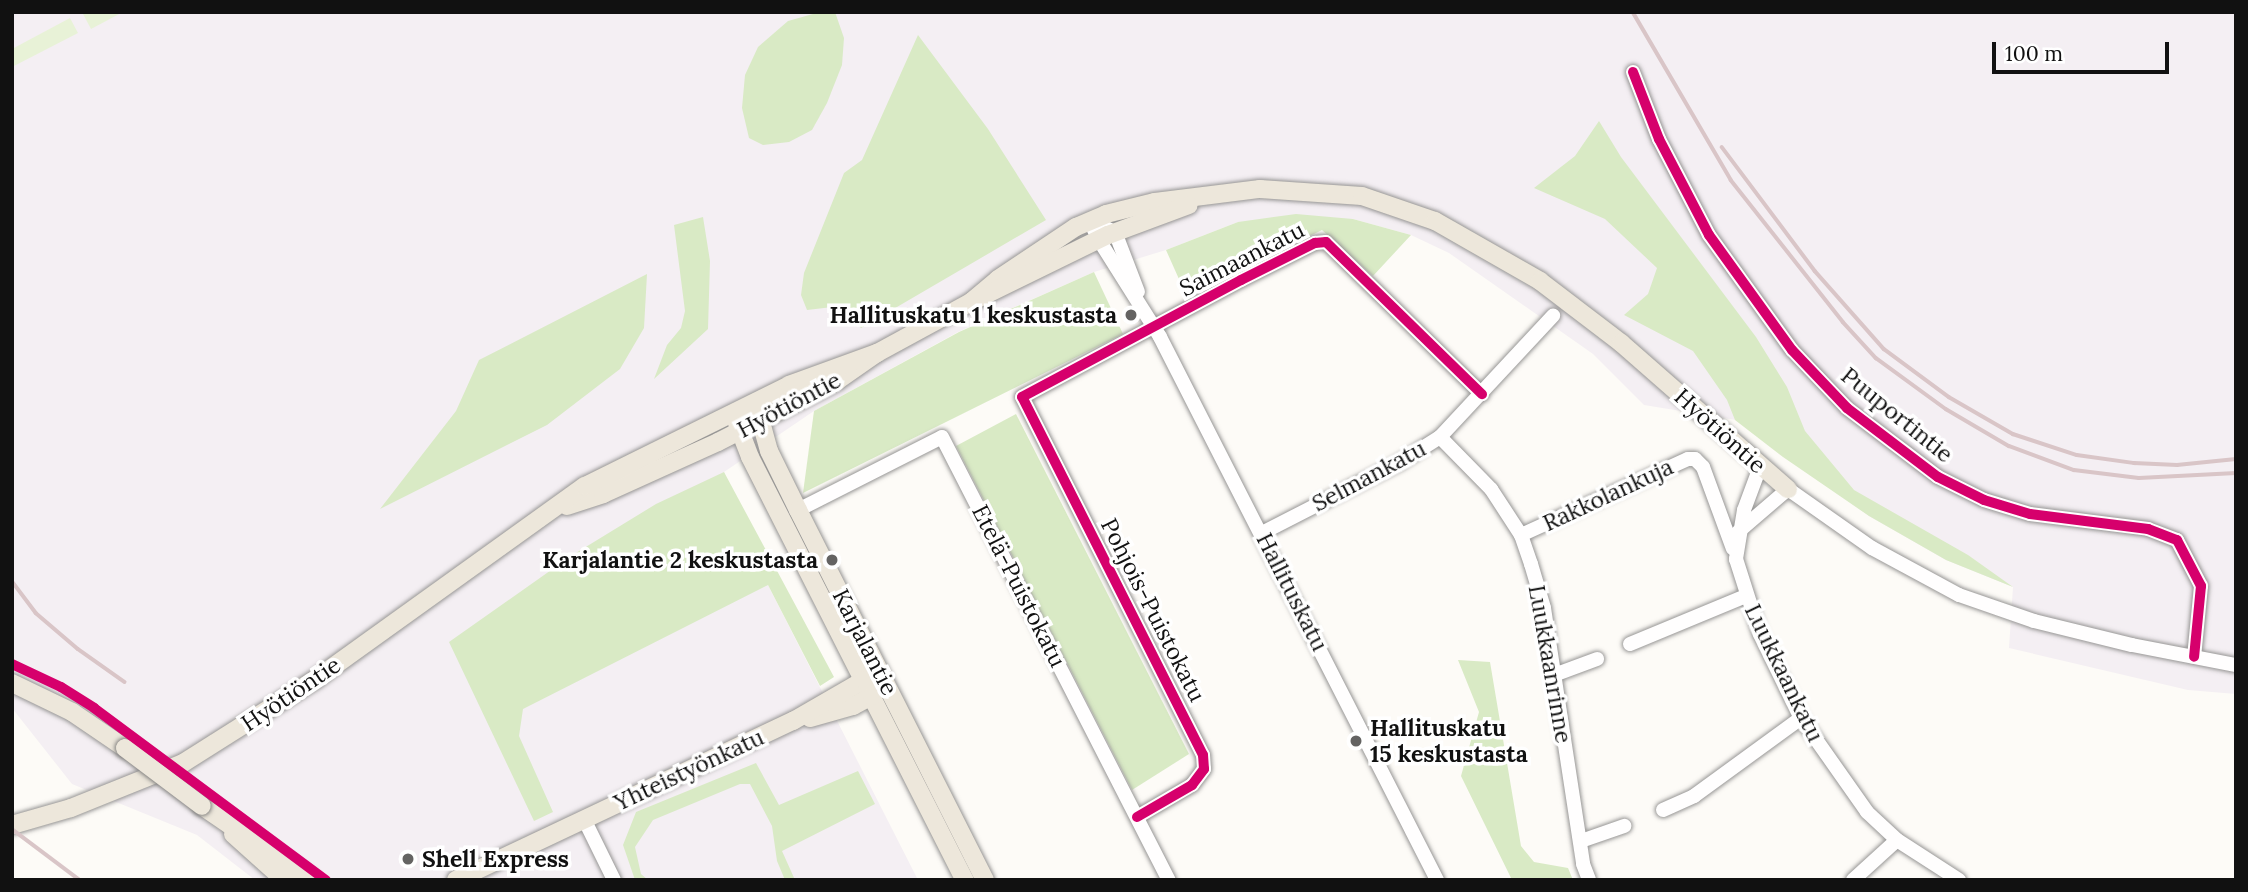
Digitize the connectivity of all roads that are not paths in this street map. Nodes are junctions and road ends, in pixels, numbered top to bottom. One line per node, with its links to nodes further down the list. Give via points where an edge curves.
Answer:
1 (1633, 72): 26 (street, Puuportintie, via 1659,139 1709,235 1792,350 1847,408 1938,477 1984,500 2030,513 2148,529 2177,540 2201,586)
2 (1219, 193): 3 (main road, Hyötiöntie, via 1155,201); 4 (main road, Hyötiöntie); 16 (main road, Hyötiöntie, via 1301,190 1363,196 1436,221 1540,281 1581,311)
3 (1089, 219): 4 (street, Hallituskatu); 5 (main road, Hyötiöntie)
4 (1107, 236): 5 (main road, Hyötiöntie); 7 (street, Hallituskatu)
5 (971, 302): 8 (main road, Hyötiöntie)
6 (1553, 316): 9 (street, Selmankatu)
7 (1155, 327): 9 (street, Saimaankatu, via 1253,273 1326,242); 10 (street, Saimaankatu); 21 (street, Hallituskatu)
8 (877, 353): 11 (main road, Hyötiöntie); 13 (main road, Hyötiöntie, via 837,381)
9 (1482, 394): 15 (street, Selmankatu)
10 (1022, 397): 35 (street, Pohjois-Puistokatu, via 1203,755 1204,769 1192,785)
11 (755, 401): 12 (main road, Hyötiöntie); 13 (main road, Karjalantie)
12 (736, 412): 14 (main road, Karjalantie); 19 (main road, Hyötiöntie, via 585,486)
13 (760, 421): 14 (main road, Hyötiöntie); 18 (main road, Karjalantie)
14 (739, 432): 19 (main road, Hyötiöntie, via 603,494); 32 (main road, Karjalantie)
15 (1440, 437): 21 (street, Selmankatu); 22 (street, Luukkaanrinne, via 1491,489)
16 (1760, 467): 17 (main road, Hyötiöntie); 20 (street, Luukkaankatu)
17 (1788, 489): 20 (street); 26 (street, Hyötiöntie, via 1872,548 1959,595 2034,621)
18 (797, 510): 30 (main road, Karjalantie); 35 (street, Etelä-Puistokatu, via 942,437)
19 (543, 514): 38 (main road, Hyötiöntie, via 316,679 183,763 71,808)
20 (1738, 532): 23 (street, Luukkaankatu)
21 (1262, 533): 49 (street, Hallituskatu)
22 (1521, 535): 23 (street, Rakkolankuja, via 1688,458 1695,459 1710,483); 29 (street, Luukkaanrinne, via 1544,608)
23 (1736, 559): 24 (street, Luukkaankatu)
24 (1746, 596): 25 (street); 33 (street, Luukkaankatu)
25 (1630, 645)
26 (2194, 657): 28 (street, Hyötiöntie)
27 (1597, 659): 29 (street)
28 (2236, 665)
29 (1554, 675): 41 (street, Luukkaanrinne)
30 (885, 681): 32 (main road, Yhteistyönkatu); 47 (main road, Karjalantie)
31 (12, 683): 37 (main road, bridge, via 60,705)
32 (868, 688): 36 (main road, Yhteistyönkatu, via 841,710 793,721); 46 (main road, Karjalantie)
33 (1801, 718): 34 (street, via 1694,796); 40 (street, Luukkaankatu, via 1867,812)
34 (1663, 810)
35 (1137, 817): 48 (street, Etelä-Puistokatu)
36 (584, 819): 44 (main road, Yhteistyönkatu); 45 (street)
37 (221, 821): 42 (main road); 43 (main road)
38 (12, 825)
39 (1623, 826): 41 (street)
40 (1896, 840): 51 (street); 52 (street, Luukkaankatu)
41 (1581, 841): 50 (street, Luukkaanrinne)
42 (284, 880)
43 (310, 880)
44 (456, 880)
45 (614, 880)
46 (965, 880)
47 (985, 880)
48 (1169, 880)
49 (1437, 880)
50 (1589, 880)
51 (1853, 880)
52 (1959, 880)

